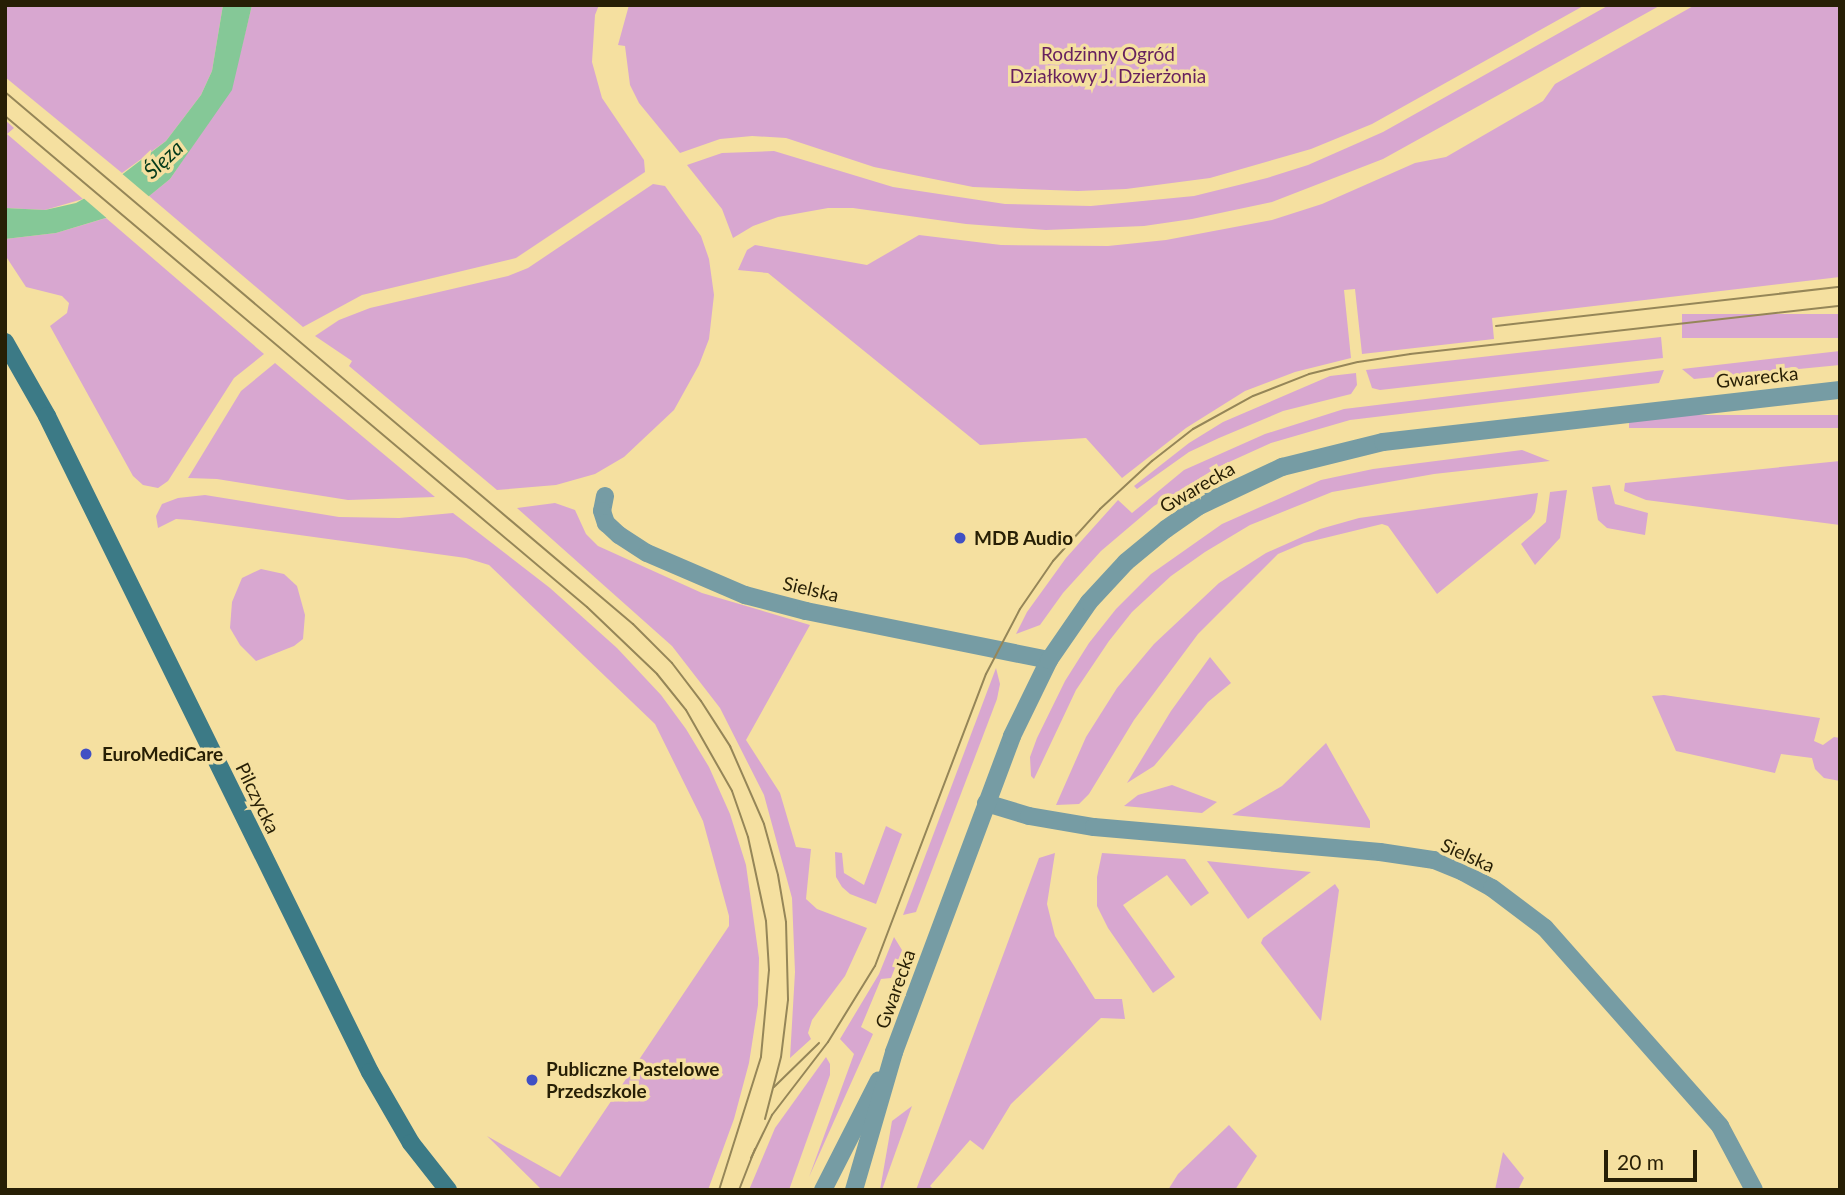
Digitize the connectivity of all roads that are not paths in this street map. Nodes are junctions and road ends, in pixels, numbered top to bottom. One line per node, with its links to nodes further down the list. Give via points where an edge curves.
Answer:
1 (5, 342): 7 (street, Pilczycka, via 47,415 370,1072 411,1143)
2 (1840, 390): 4 (street, Gwarecka, via 1383,442 1282,467 1199,506 1126,562 1088,602)
3 (605, 496): 4 (street, Sielska, via 606,523 619,535 647,553 745,595)
4 (1049, 660): 5 (street, Gwarecka)
5 (986, 803): 6 (street, Gwarecka); 10 (street, Sielska, via 1094,827 1380,852 1434,860 1463,872 1545,928 1720,1126)
6 (894, 1052): 8 (street, Gwarecka); 9 (street, Gwarecka)
7 (448, 1190)
8 (823, 1190)
9 (854, 1190)
10 (1754, 1190)

